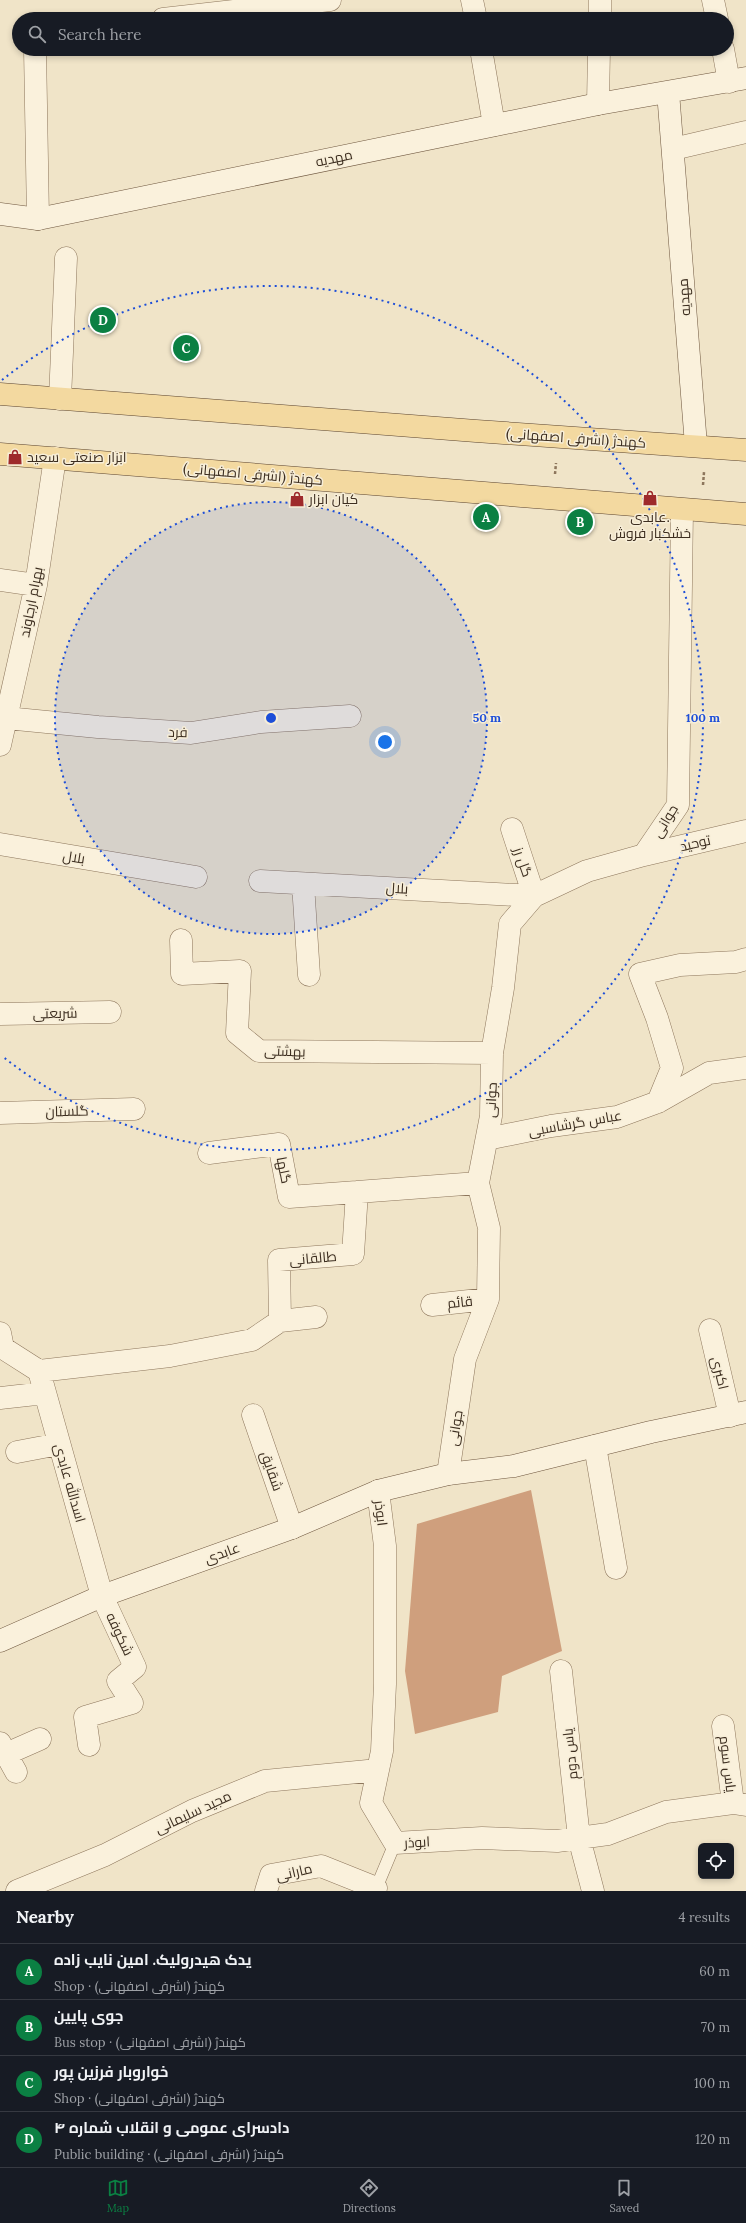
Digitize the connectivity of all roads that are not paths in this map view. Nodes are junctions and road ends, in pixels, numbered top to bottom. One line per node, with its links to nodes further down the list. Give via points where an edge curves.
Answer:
1 (330, 0): 5 (street)
2 (472, 0): 6 (street)
3 (600, 0): 7 (street)
4 (713, 0): 8 (street)
5 (225, 12)
6 (475, 12)
7 (600, 12)
8 (716, 12)
9 (35, 56): 20 (street)
10 (482, 56): 16 (street)
11 (599, 56): 15 (street)
12 (725, 56): 13 (street)
13 (737, 80): 14 (street, مهدیه)
14 (668, 92): 15 (street, مهدیه); 18 (street, مهدیه)
15 (598, 104): 16 (street, مهدیه)
16 (494, 125): 20 (street, مهدیه)
17 (746, 132): 18 (street)
18 (673, 149): 24 (street, مهدیه)
19 (0, 214): 20 (street, مهدیه)
20 (38, 219)
21 (66, 258): 23 (street)
22 (0, 394): 23 (main road, کهندژ (اشرفی اصفهانی))
23 (60, 399): 24 (main road, کهندژ (اشرفی اصفهانی))
24 (701, 446): 25 (main road, کهندژ (اشرفی اصفهانی))
25 (746, 450)
26 (0, 454): 27 (main road, کهندژ (اشرفی اصفهانی))
27 (55, 458): 28 (main road, کهندژ (اشرفی اصفهانی)); 31 (street, بهرام ارجاوند)
28 (691, 511): 29 (main road, کهندژ (اشرفی اصفهانی)); 38 (street, جوانی, via 678,805)
29 (746, 514)
30 (0, 580): 31 (street)
31 (36, 584): 33 (street, بهرام ارجاوند)
32 (350, 716): 33 (street, فرد, via 261,722 191,733)
33 (6, 718): 34 (street, بهرام ارجاوند)
34 (0, 745)
35 (512, 829): 42 (street, گل رز)
36 (746, 831): 38 (street, توحید)
37 (0, 844): 39 (street, بلال)
38 (644, 855): 42 (street, جوانی, via 587,871)
39 (196, 877)
40 (260, 881): 41 (street, بلال)
41 (303, 884): 42 (street, بلال); 45 (street)
42 (534, 896): 48 (street, جوانی, via 510,924)
43 (181, 940): 48 (street, بهشتی, via 182,974 240,971 237,1033 259,1051)
44 (746, 959): 50 (street, via 736,962 680,965 640,974 672,1068)
45 (309, 975)
46 (110, 1012): 47 (street, شریعتی)
47 (0, 1014)
48 (492, 1053): 53 (street, جوانی, via 491,1116)
49 (746, 1068): 50 (street, عباس گرشاسبی, via 708,1073)
50 (658, 1102): 53 (street, عباس گرشاسبی, via 618,1117 551,1126)
51 (134, 1109): 52 (street, گلستان)
52 (0, 1113)
53 (487, 1139): 55 (street, جوانی)
54 (209, 1153): 56 (street, گلها, via 279,1144 289,1197)
55 (478, 1183): 56 (street); 57 (street, جوانی, via 489,1228)
56 (358, 1192): 60 (street, طالقانی, via 353,1254 278,1260)
57 (488, 1299): 58 (street, قائم); 71 (street, جوانی, via 466,1359)
58 (432, 1305)
59 (316, 1317): 60 (street)
60 (280, 1321): 63 (street, via 252,1340 170,1356)
61 (710, 1330): 66 (street, اکبری)
62 (0, 1333): 63 (street, via 2,1348)
63 (39, 1371): 64 (street, اسدالله عابدی)
64 (45, 1393): 65 (street); 68 (street, اسدالله عابدی)
65 (0, 1398)
66 (738, 1414): 69 (street)
67 (253, 1415): 73 (street, شقایق)
68 (59, 1444): 70 (street); 75 (street, اسدالله عابدی)
69 (595, 1446): 71 (street, via 514,1466); 74 (street)
70 (17, 1452)
71 (448, 1474): 72 (street, عابدی)
72 (378, 1491): 73 (street, عابدی); 82 (street, ابوذر, via 385,1546 382,1751)
73 (292, 1528): 75 (street, عابدی)
74 (616, 1568)
75 (102, 1596): 76 (street, عابدی); 80 (street, شکوفه, via 135,1667 118,1682 132,1703 85,1717)
76 (0, 1641)
77 (561, 1671): 84 (street, یاس دوم)
78 (723, 1726): 83 (street, یاس سوم)
79 (40, 1740): 81 (street)
80 (89, 1745)
81 (8, 1756)
82 (378, 1770): 85 (street, ابوذر, via 371,1803); 87 (street, مجید سلیمانی, via 265,1781 192,1811 105,1855)
83 (740, 1804): 84 (street, ابوذر, via 666,1812 608,1834)
84 (579, 1838): 85 (street, ابوذر, via 557,1841 482,1838); 89 (street, یاس دوم)
85 (395, 1843): 86 (lane)
86 (376, 1890): 88 (street, مارانی, via 321,1866 271,1875)
87 (17, 1891)
88 (266, 1891)
89 (593, 1891)

